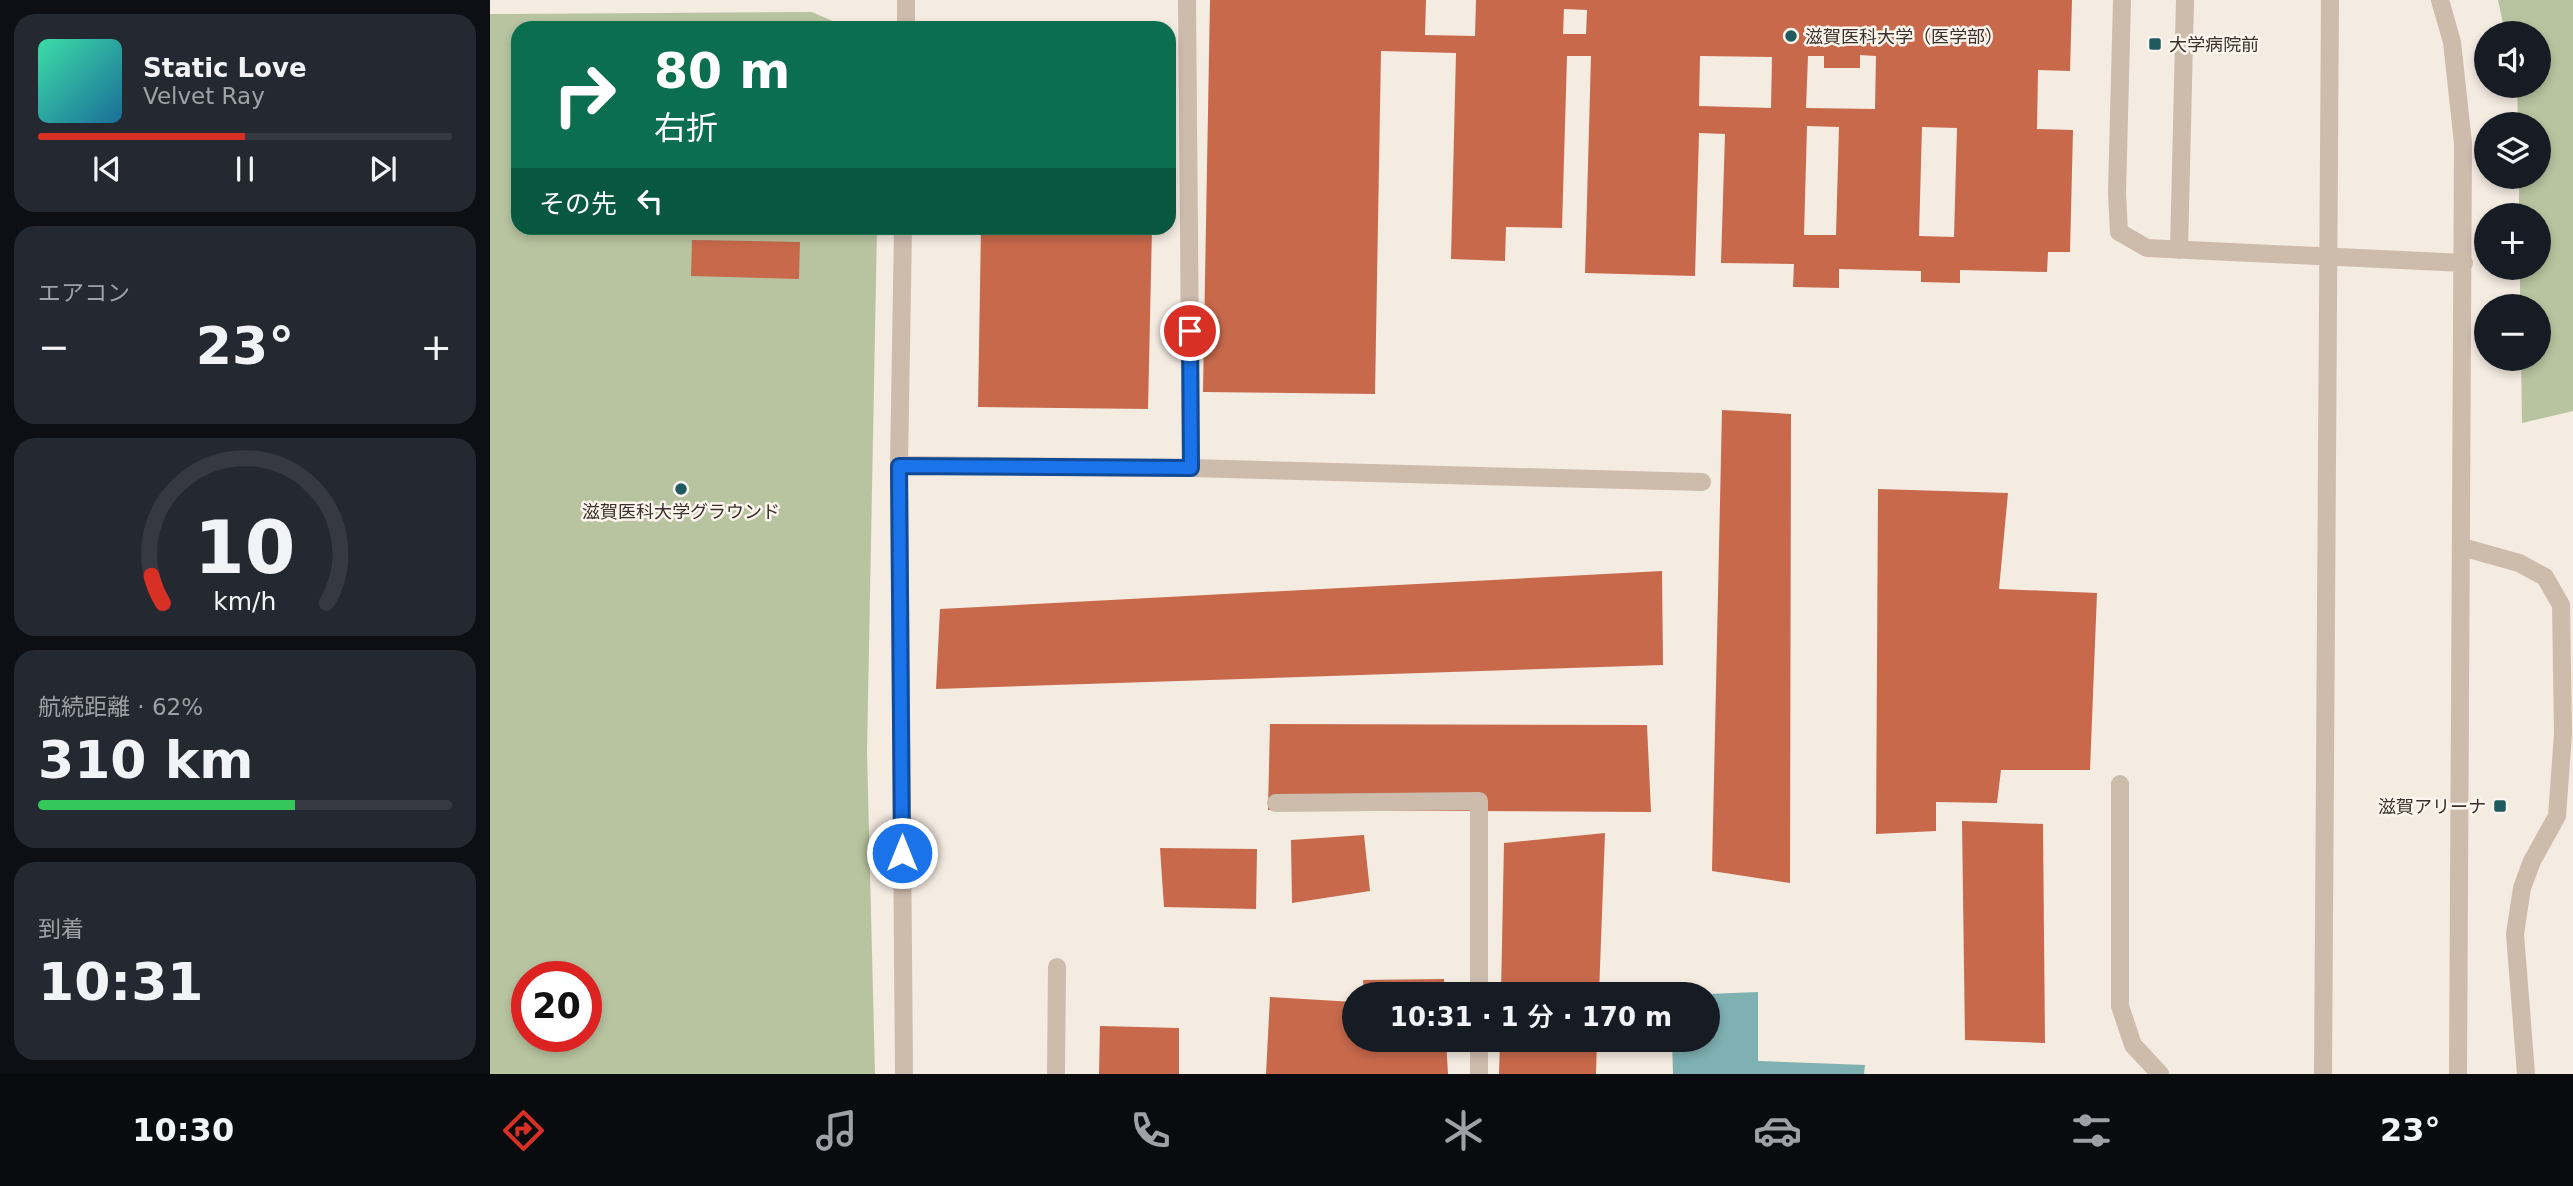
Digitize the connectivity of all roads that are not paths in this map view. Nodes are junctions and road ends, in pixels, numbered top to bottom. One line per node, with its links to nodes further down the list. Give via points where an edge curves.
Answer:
1 (906, 0): 7 (street)
2 (1187, 0): 13 (street)
3 (2122, 0): 9 (street, via 2119,232 2147,248)
4 (2185, 0): 9 (street)
5 (2330, 0): 10 (street)
6 (2440, 0): 11 (street, via 2452,42 2463,143)
7 (906, 21)
8 (903, 235): 12 (street)
9 (2179, 250): 10 (street)
10 (2328, 257): 11 (street); 25 (street)
11 (2463, 263): 15 (street)
12 (899, 466): 13 (street); 21 (street)
13 (1191, 468): 14 (street)
14 (1702, 482)
15 (2462, 547): 26 (street); 27 (street, via 2519,563 2545,577 2561,604 2563,734 2557,816 2522,888 2515,934)
16 (2120, 784): 24 (street, via 2120,1006 2133,1045)
17 (1276, 803): 19 (street, via 1479,801)
18 (1057, 967): 22 (street)
19 (1479, 982)
20 (1479, 1052): 23 (street)
21 (904, 1074)
22 (1056, 1074)
23 (1479, 1074)
24 (2160, 1074)
25 (2323, 1074)
26 (2458, 1074)
27 (2526, 1074)

